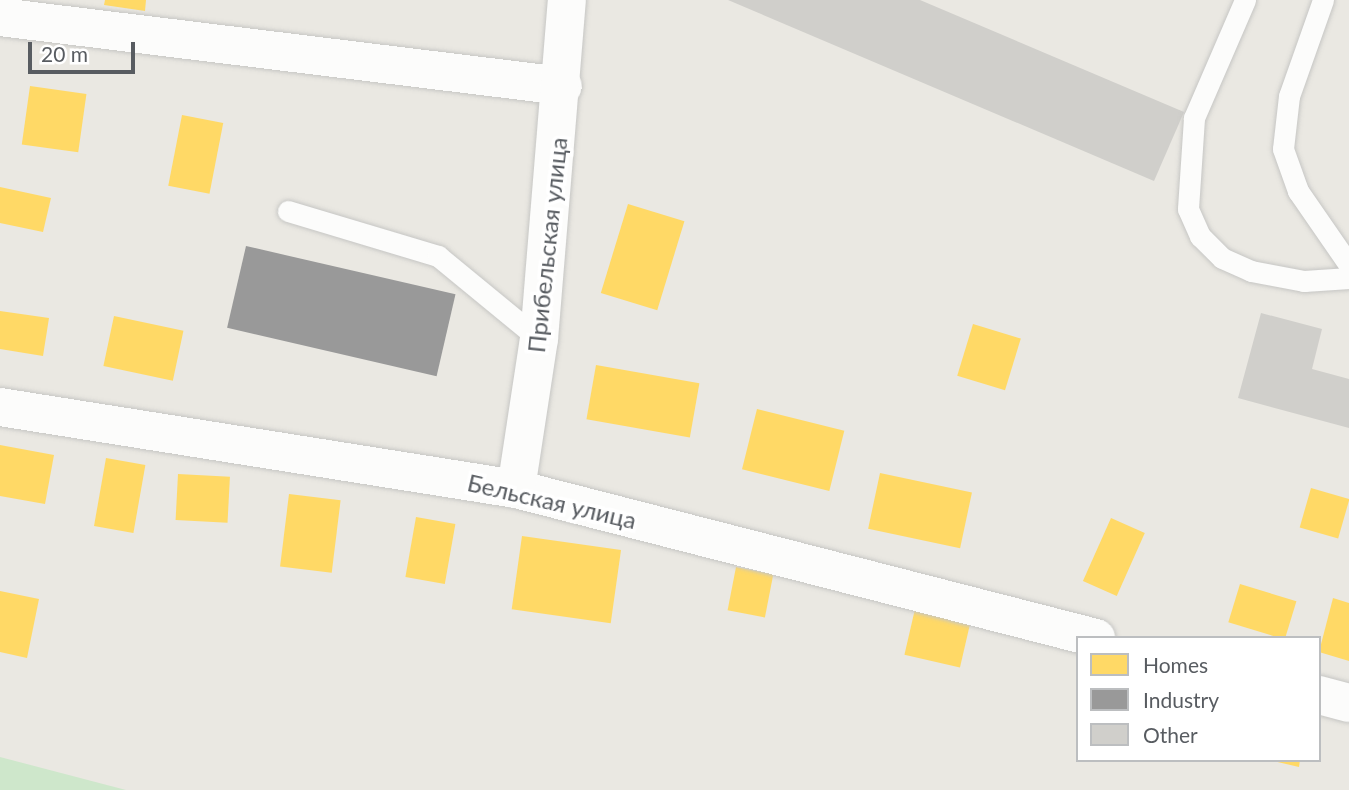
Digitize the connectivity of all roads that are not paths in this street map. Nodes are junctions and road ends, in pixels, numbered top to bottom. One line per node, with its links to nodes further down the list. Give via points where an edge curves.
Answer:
1 (567, 0): 5 (street, Прибельская улица)
2 (1245, 0): 8 (lane, via 1194,118 1188,209 1200,236 1222,258 1251,271 1304,281)
3 (1323, 0): 7 (lane, via 1289,96 1283,149 1298,191)
4 (0, 17): 5 (street)
5 (562, 86): 9 (street, Прибельская улица)
6 (288, 211): 9 (lane, via 439,256)
7 (1349, 265)
8 (1349, 278)
9 (539, 339): 11 (street, Прибельская улица)
10 (0, 407): 11 (street, Бельская улица)
11 (516, 488): 12 (street, Бельская улица)
12 (1088, 636)
13 (1321, 696): 14 (street)
14 (1349, 703)

